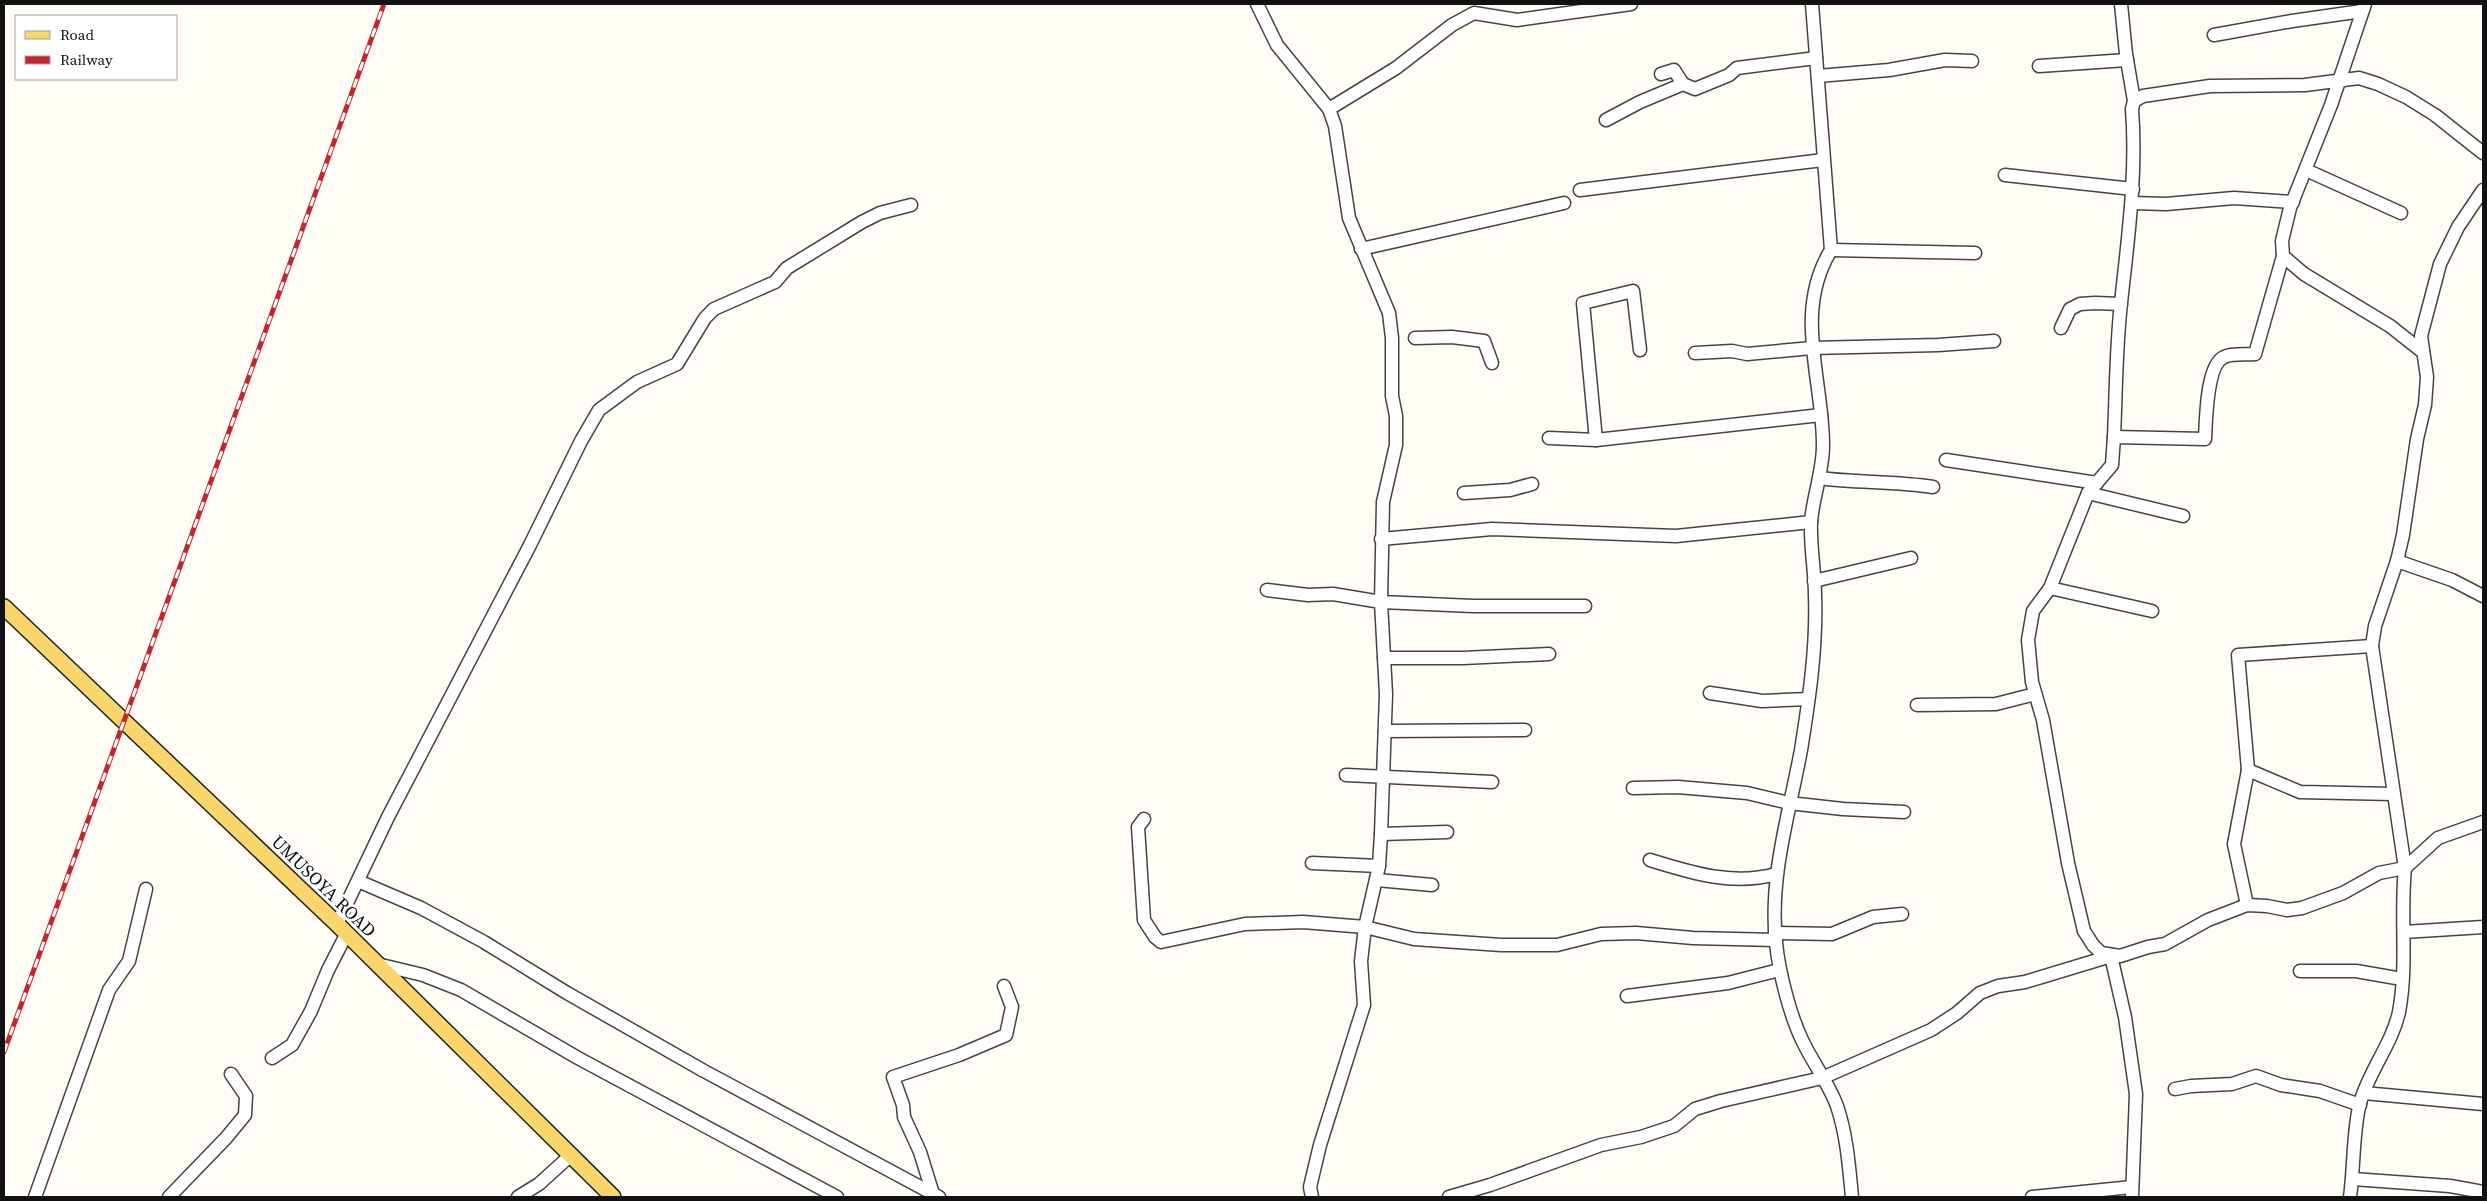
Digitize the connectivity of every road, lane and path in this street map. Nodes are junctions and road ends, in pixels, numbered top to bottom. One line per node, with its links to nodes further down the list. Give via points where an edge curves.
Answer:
1 (1258, 4): 16 (street, via 1277,45)
2 (1631, 4): 16 (street, via 1517,20 1474,13 1452,25 1396,68)
3 (1812, 4): 7 (street)
4 (2121, 4): 9 (street)
5 (2364, 8): 6 (street); 13 (street)
6 (2214, 34)
7 (1816, 58): 12 (street); 14 (street, via 1737,68 1729,75 1696,89)
8 (1972, 60): 12 (street, via 1945,60 1889,70)
9 (2127, 60): 10 (street); 15 (street)
10 (2039, 66)
11 (1661, 74): 14 (street, via 1674,70)
12 (1818, 76): 19 (street)
13 (2338, 81): 15 (street, via 2305,85 2210,86); 18 (street, via 2359,78 2406,97); 20 (street)
14 (1683, 84): 17 (street)
15 (2134, 100): 22 (street)
16 (1329, 109): 30 (street, via 1336,126 1349,218)
17 (1606, 120)
18 (2483, 153)
19 (1824, 160): 23 (street); 31 (street)
20 (2306, 170): 25 (street); 29 (street)
21 (2006, 175): 22 (street)
22 (2133, 189): 27 (street)
23 (1580, 190)
24 (2483, 190): 40 (street, via 2458,227 2440,264 2422,336)
25 (2292, 202): 27 (street, via 2234,198 2166,204); 33 (street, via 2282,241)
26 (1564, 203): 30 (street)
27 (2132, 203): 34 (street)
28 (911, 205): 93 (street, via 880,213 862,222 787,268 775,282 714,309 677,364 637,382 599,410)
29 (2401, 213)
30 (1361, 249): 55 (street, via 1389,313 1392,338 1396,445 1383,502)
31 (1832, 250): 32 (street); 38 (street, via 1826,259 1814,300 1810,330)
32 (1975, 253)
33 (2283, 256): 40 (street, via 2297,269 2390,326); 44 (street, via 2255,354 2224,357 2214,366 2205,439)
34 (2121, 304): 35 (street, via 2080,304 2070,309); 44 (street)
35 (2061, 328)
36 (1415, 338): 42 (street, via 1452,337 1484,341)
37 (1994, 341): 38 (street)
38 (1812, 348): 41 (street, via 1747,354 1732,351); 43 (street)
39 (1640, 350): 46 (street, via 1633,291 1583,304)
40 (2423, 352): 57 (street, via 2426,405)
41 (1695, 353)
42 (1492, 363)
43 (1820, 415): 46 (street); 48 (street, via 1823,461)
44 (2114, 437): 51 (street, via 2112,465)
45 (1549, 438): 46 (street)
46 (1596, 440)
47 (1946, 460): 51 (street)
48 (1819, 478): 50 (street); 54 (street)
49 (1532, 484): 52 (street, via 1510,490)
50 (1933, 487)
51 (2092, 488): 53 (street); 59 (street)
52 (1464, 493)
53 (2184, 516)
54 (1811, 522): 55 (street, via 1676,536 1492,529); 58 (street)
55 (1381, 539): 62 (street)
56 (1911, 558): 58 (street)
57 (2397, 561): 61 (street, via 2452,580); 66 (street, via 2375,626)
58 (1814, 580): 71 (street, via 1814,631)
59 (2050, 588): 65 (street); 70 (street, via 2032,612 2028,640)
60 (1267, 590): 62 (street, via 1308,595 1333,594)
61 (2483, 596)
62 (1381, 602): 63 (street); 68 (street)
63 (1585, 606)
64 (4, 607): 100 (main road, UMUSOYA ROAD)
65 (2152, 611)
66 (2372, 646): 75 (street, via 2238,655); 80 (street)
67 (1549, 654): 68 (street, via 1488,658)
68 (1384, 658): 74 (street)
69 (1710, 693): 71 (street, via 1762,701)
70 (2035, 694): 72 (street, via 1996,704); 103 (street, via 2043,720 2068,862 2084,930 2101,953)
71 (1808, 699): 81 (street)
72 (1918, 705)
73 (1526, 730): 74 (street)
74 (1385, 731): 77 (street)
75 (2248, 770): 80 (street, via 2300,792); 96 (street, via 2234,844)
76 (1346, 776): 77 (street)
77 (1383, 779): 78 (street); 86 (street)
78 (1492, 782)
79 (1633, 788): 81 (street, via 1678,787 1747,792)
80 (2393, 794): 90 (street)
81 (1789, 803): 82 (street); 91 (street)
82 (1904, 812)
83 (1144, 819): 98 (street, via 1138,827 1144,920 1161,942 1246,924 1303,922)
84 (2483, 822): 90 (street, via 2438,838)
85 (1447, 832): 86 (street)
86 (1381, 834): 89 (street)
87 (1650, 860): 91 (street, via 1688,872 1734,880)
88 (1312, 863): 89 (street)
89 (1379, 866): 92 (street)
90 (2405, 868): 96 (street, via 2379,873 2343,893 2302,908 2287,910); 101 (street, via 2402,894)
91 (1776, 874): 102 (street)
92 (1377, 880): 94 (street); 98 (street)
93 (358, 881): 100 (street); 120 (street, via 421,908 704,1071)
94 (1432, 885)
95 (146, 889): 121 (street, via 129,961 109,990)
96 (2247, 905): 103 (street, via 2208,920 2165,944)
97 (1902, 914): 102 (street, via 1873,918 1832,934)
98 (1365, 926): 102 (street, via 1414,939 1501,945 1557,945 1601,934); 126 (street, via 1361,962 1364,1004 1320,1145 1310,1187)
99 (2483, 927): 101 (street)
100 (342, 930): 104 (main road, UMUSOYA ROAD); 110 (street, via 311,1011 292,1045)
101 (2404, 932): 107 (street)
102 (1776, 937): 105 (street)
103 (2111, 956): 112 (street, via 1980,993 1930,1030); 118 (street, via 2125,1017 2136,1094)
104 (377, 964): 116 (main road, UMUSOYA ROAD); 125 (street, via 423,974 461,990 578,1058)
105 (1780, 970): 109 (street, via 1728,983); 112 (street, via 1801,1038)
106 (2300, 971): 107 (street, via 2356,971)
107 (2402, 979): 114 (street, via 2394,1030)
108 (1004, 986): 120 (street, via 1012,1007 1006,1035 893,1077 904,1117)
109 (1626, 996)
110 (272, 1058)
111 (231, 1074): 122 (street, via 246,1096 245,1115)
112 (1822, 1078): 127 (street, via 1695,1109 1674,1126 1601,1145); 128 (street, via 1836,1103 1843,1125)
113 (2174, 1089): 114 (street, via 2232,1084 2256,1076 2281,1085)
114 (2362, 1099): 115 (street); 117 (street)
115 (2483, 1104)
116 (571, 1155): 123 (street, via 539,1184); 124 (main road, UMUSOYA ROAD)
117 (2352, 1179): 119 (street, via 2450,1186); 130 (street)
118 (2132, 1192): 129 (street)
119 (2483, 1192)
120 (936, 1195)
121 (35, 1197)
122 (170, 1197)
123 (518, 1197)
124 (613, 1197)
125 (837, 1197)
126 (1312, 1197)
127 (1450, 1197)
128 (1852, 1197)
129 (2032, 1197)
130 (2350, 1197)

